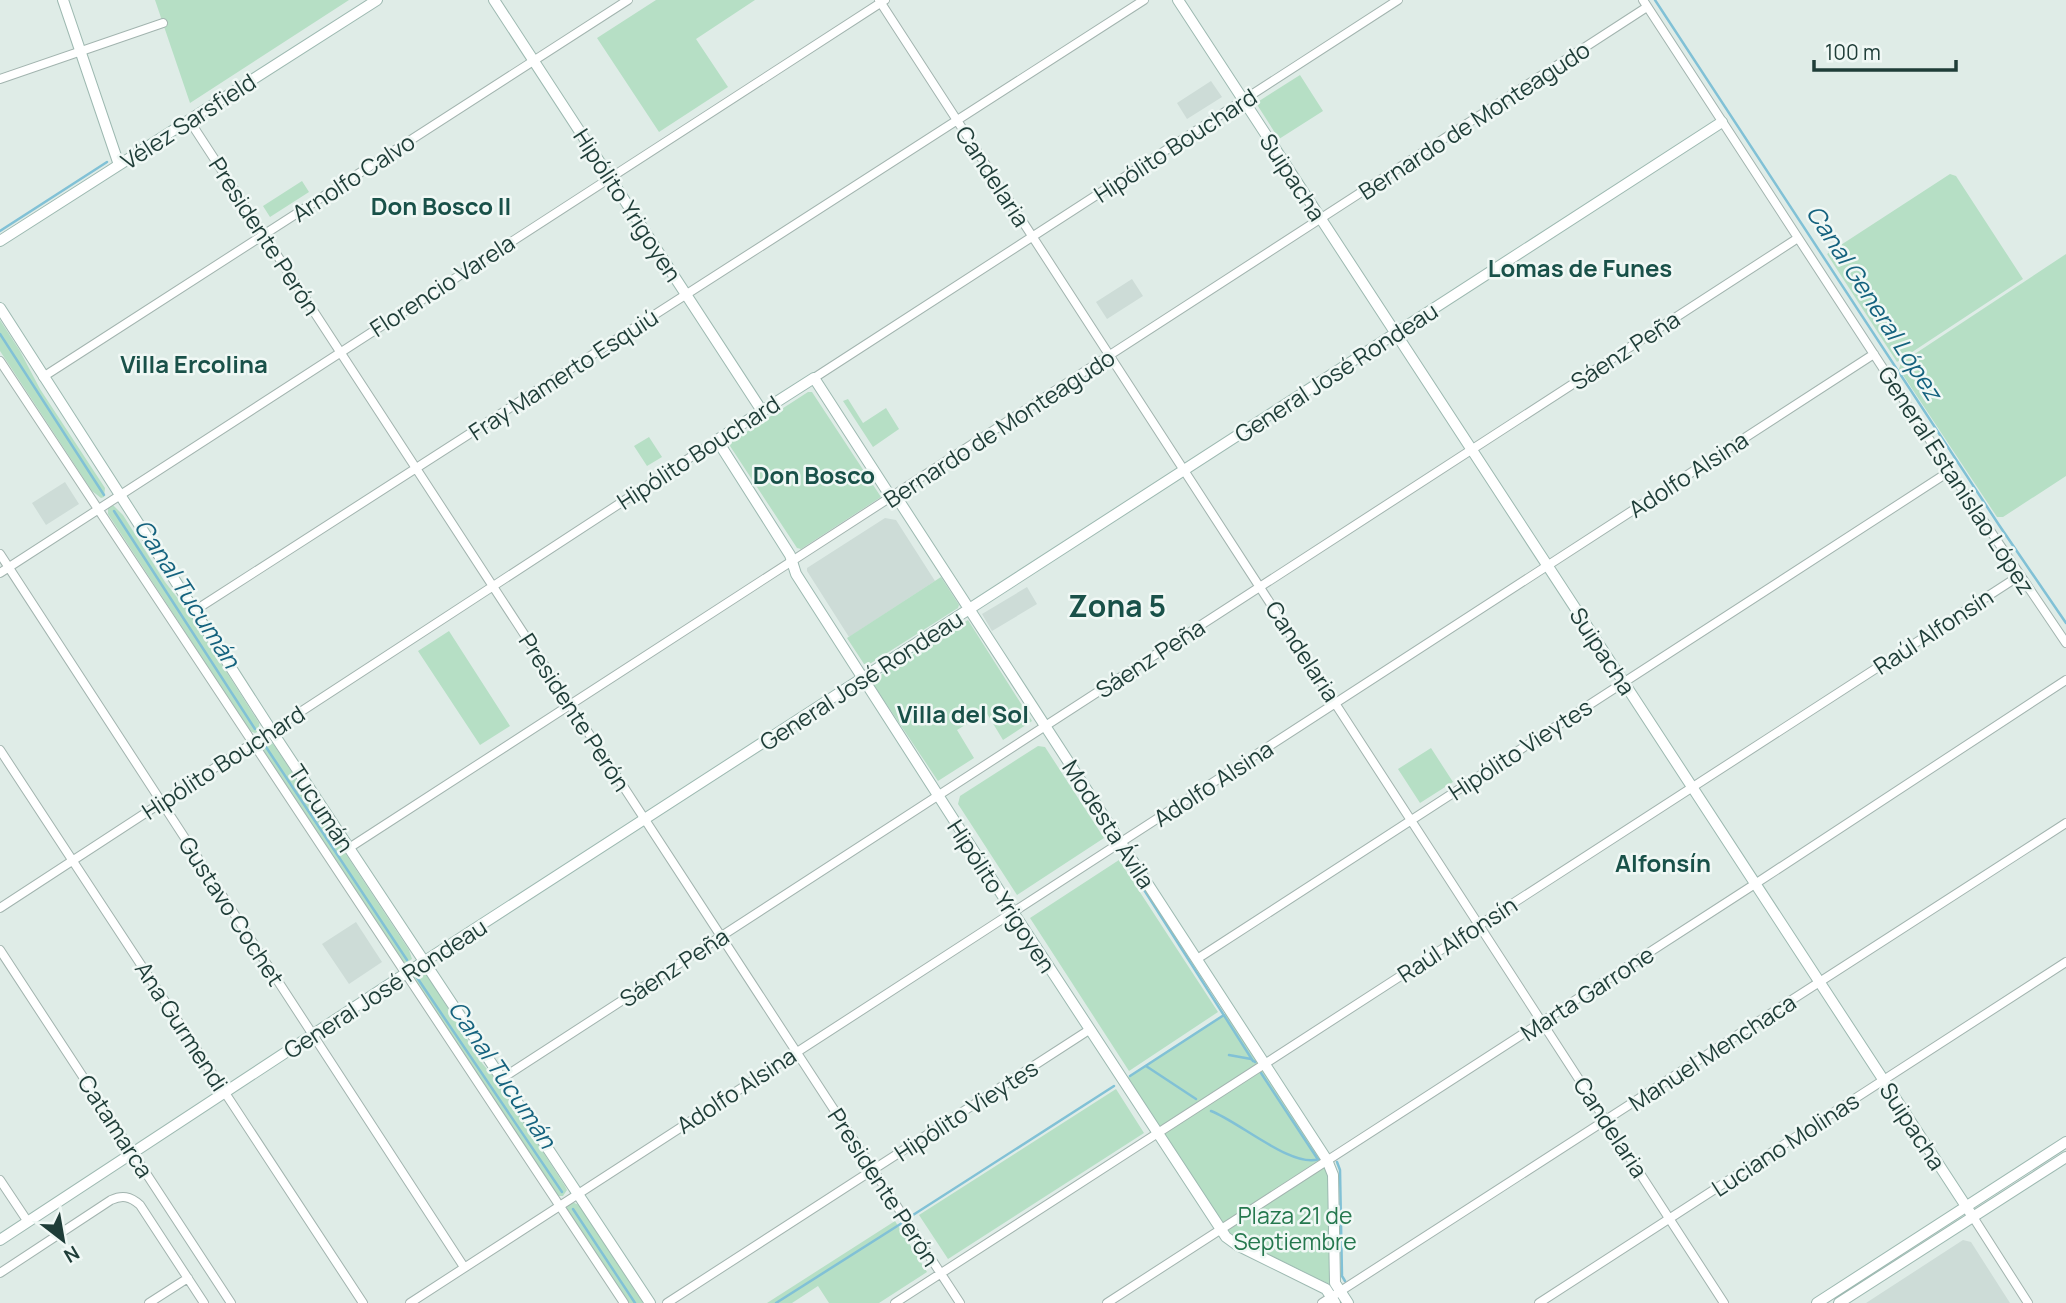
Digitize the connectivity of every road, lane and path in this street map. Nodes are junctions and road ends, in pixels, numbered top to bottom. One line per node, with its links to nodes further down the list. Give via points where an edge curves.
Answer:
1 (63, 0): 11 (street)
2 (377, 0): 15 (street, Vélez Sarsfield)
3 (494, 0): 12 (street, Hipólito Yrigoyen)
4 (628, 0): 12 (street, Arnolfo Calvo)
5 (1144, 0): 16 (street, Fray Mamerto Esquiú)
6 (1178, 0): 14 (street, Suipacha)
7 (1398, 0): 14 (street, Hipólito Bouchard)
8 (882, 1): 16 (street, Candelaria); 19 (street, Florencio Varela)
9 (1645, 4): 17 (street, General Estanislao López); 20 (street, Bernardo de Monteagudo)
10 (163, 23): 11 (street)
11 (80, 51): 13 (street); 18 (street)
12 (534, 61): 19 (street, Hipólito Yrigoyen); 21 (street, Arnolfo Calvo)
13 (0, 79)
14 (1243, 100): 20 (street, Suipacha); 22 (street, Hipólito Bouchard)
15 (190, 120): 18 (street, Vélez Sarsfield); 21 (street, Presidente Perón)
16 (957, 120): 22 (street, Candelaria); 25 (street, Fray Mamerto Esquiú)
17 (1722, 122): 23 (street, General Estanislao López); 27 (street, General José Rondeau)
18 (119, 165): 24 (street, Vélez Sarsfield)
19 (610, 177): 25 (street, Hipólito Yrigoyen); 28 (street, Florencio Varela)
20 (1321, 219): 27 (street, Suipacha); 30 (street, Bernardo de Monteagudo)
21 (264, 234): 28 (street, Presidente Perón); 32 (street, Arnolfo Calvo)
22 (1034, 238): 30 (street, Candelaria); 33 (street, Hipólito Bouchard)
23 (1798, 238): 29 (street, General Estanislao López); 36 (street, Sáenz Peña)
24 (0, 242)
25 (687, 295): 34 (street, Hipólito Yrigoyen); 37 (street, Fray Mamerto Esquiú)
26 (0, 308): 32 (street, Tucumán)
27 (1396, 334): 36 (street, Suipacha); 38 (street, General José Rondeau)
28 (340, 351): 37 (street, Presidente Perón); 40 (street, Florencio Varela)
29 (1874, 354): 39 (street, General Estanislao López); 45 (street, Adolfo Alsina)
30 (1111, 356): 38 (street, Candelaria); 41 (street, Bernardo de Monteagudo)
31 (0, 360): 42 (street, Tucumán)
32 (43, 377): 40 (street, Tucumán)
33 (814, 378): 34 (street, Hipólito Bouchard); 41 (street, Modesta Ávila)
34 (762, 411): 35 (street, Hipólito Bouchard)
35 (717, 440): 44 (street, Hipólito Yrigoyen); 49 (street, Hipólito Bouchard)
36 (1472, 450): 45 (street, Suipacha); 50 (street, Sáenz Peña)
37 (416, 469): 49 (street, Presidente Perón); 52 (street, Fray Mamerto Esquiú)
38 (1185, 470): 50 (street, Candelaria); 51 (street, General José Rondeau)
39 (1950, 471): 48 (street, General Estanislao López); 56 (street, Hipólito Vieytes)
40 (119, 495): 42 (street, Florencio Varela); 52 (street, Tucumán)
41 (894, 497): 44 (street, Bernardo de Monteagudo); 51 (street, Modesta Ávila)
42 (98, 509): 46 (street, Florencio Varela); 61 (street, Tucumán)
43 (0, 554): 46 (street, Gustavo Cochet)
44 (792, 562): 54 (street, Hipólito Yrigoyen); 58 (street, Bernardo de Monteagudo)
45 (1547, 566): 56 (street, Suipacha); 57 (street, Adolfo Alsina)
46 (9, 568): 47 (street, Florencio Varela); 65 (street, Gustavo Cochet)
47 (0, 573)
48 (2019, 576): 53 (street, General Estanislao López); 63 (street, Raúl Alfonsín)
49 (493, 586): 58 (street, Presidente Perón); 60 (street, Hipólito Bouchard)
50 (1261, 586): 57 (street, Candelaria); 59 (street, Sáenz Peña)
51 (970, 610): 54 (street, General José Rondeau); 59 (street, Modesta Ávila)
52 (194, 611): 60 (street, Tucumán)
53 (2066, 643)
54 (862, 680): 64 (street, Hipólito Yrigoyen); 67 (street, General José Rondeau)
55 (2066, 680): 72 (street, Marta Garrone)
56 (1624, 683): 63 (street, Suipacha); 66 (street, Hipólito Vieytes)
57 (1336, 702): 66 (street, Candelaria); 69 (street, Adolfo Alsina)
58 (571, 706): 67 (street, Presidente Perón); 70 (street, Bernardo de Monteagudo)
59 (1045, 726): 64 (street, Sáenz Peña); 69 (street, Modesta Ávila)
60 (271, 730): 61 (street, Hipólito Bouchard); 70 (street, Tucumán)
61 (253, 742): 65 (street, Hipólito Bouchard); 81 (street, Tucumán)
62 (0, 750): 71 (street, Ana Gurmendi)
63 (1692, 787): 72 (street, Suipacha); 75 (street, Raúl Alfonsín)
64 (938, 796): 74 (street, Hipólito Yrigoyen); 76 (street, Sáenz Peña)
65 (161, 803): 71 (street, Hipólito Bouchard); 85 (street, Gustavo Cochet)
66 (1412, 819): 75 (street, Candelaria); 78 (street, Hipólito Vieytes)
67 (645, 820): 76 (street, Presidente Perón); 79 (street, General José Rondeau)
68 (2066, 823): 82 (street, Manuel Menchaca)
69 (1121, 842): 74 (street, Adolfo Alsina); 78 (street, Modesta Ávila)
70 (349, 848): 79 (street, Tucumán)
71 (72, 860): 73 (street, Hipólito Bouchard); 90 (street, Ana Gurmendi)
72 (1755, 884): 82 (street, Suipacha); 83 (street, Marta Garrone)
73 (0, 908)
74 (1013, 912): 84 (street, Hipólito Yrigoyen); 86 (street, Adolfo Alsina)
75 (1480, 924): 83 (street, Candelaria); 87 (street, Raúl Alfonsín)
76 (721, 936): 86 (street, Presidente Perón); 88 (street, Sáenz Peña)
77 (0, 950): 94 (street, Catamarca)
78 (1197, 959): 87 (street, Modesta Ávila)
79 (424, 962): 81 (street, General José Rondeau); 88 (street, Tucumán)
80 (2066, 962): 89 (street, Luciano Molinas)
81 (405, 974): 85 (street, General José Rondeau); 100 (street, Tucumán)
82 (1819, 982): 89 (street, Suipacha); 91 (street, Manuel Menchaca)
83 (1544, 1021): 91 (street, Candelaria); 96 (street, Marta Garrone)
84 (1090, 1030): 92 (street, Hipólito Yrigoyen); 97 (street, Hipólito Vieytes)
85 (313, 1035): 90 (street, General José Rondeau); 107 (street, Gustavo Cochet)
86 (796, 1052): 97 (street, Presidente Perón); 99 (street, Adolfo Alsina)
87 (1265, 1064): 92 (street, Raúl Alfonsín); 96 (street, Modesta Ávila)
88 (501, 1079): 99 (street, Tucumán)
89 (1883, 1080): 101 (street, Suipacha); 103 (street, Luciano Molinas)
90 (225, 1093): 94 (street, General José Rondeau); 116 (street, Ana Gurmendi)
91 (1607, 1119): 103 (street, Candelaria); 112 (street, Manuel Menchaca)
92 (1157, 1133): 105 (street, Hipólito Yrigoyen); 109 (street, Raúl Alfonsín)
93 (2066, 1142): 101 (street)
94 (133, 1153): 104 (street, General José Rondeau); 115 (street, Catamarca)
95 (2066, 1157): 102 (street)
96 (1327, 1160): 105 (street, Marta Garrone); 112 (street, Modesta Ávila, via 1333,1175)
97 (873, 1170): 109 (street, Presidente Perón); 121 (street, Hipólito Vieytes)
98 (0, 1180): 104 (street)
99 (577, 1193): 100 (street, Adolfo Alsina); 120 (street, Tucumán)
100 (558, 1206): 107 (street, Adolfo Alsina); 119 (street, Tucumán)
101 (1966, 1206): 102 (street, Suipacha); 128 (street)
102 (1973, 1217): 129 (street); 130 (street, Suipacha)
103 (1670, 1218): 126 (street, Luciano Molinas); 127 (street, Candelaria)
104 (28, 1222): 106 (street, General José Rondeau)
105 (1220, 1230): 112 (street, Hipólito Yrigoyen, via 1237,1245 1326,1289); 124 (street, Marta Garrone)
106 (0, 1240)
107 (464, 1267): 111 (street, Adolfo Alsina)
108 (0, 1273): 110 (street, via 120,1196 140,1205)
109 (941, 1273): 122 (street, Raúl Alfonsín); 123 (street, Presidente Perón)
110 (187, 1278): 113 (street); 114 (street)
111 (425, 1293): 117 (street, Adolfo Alsina); 118 (street)
112 (1332, 1299): 125 (street, Hipólito Yrigoyen)
113 (149, 1303)
114 (204, 1303)
115 (231, 1303)
116 (363, 1303)
117 (410, 1303)
118 (431, 1303)
119 (624, 1303)
120 (650, 1303)
121 (667, 1303)
122 (895, 1303)
123 (960, 1303)
124 (1107, 1303)
125 (1348, 1303)
126 (1539, 1303)
127 (1724, 1303)
128 (1816, 1303)
129 (1839, 1303)
130 (2028, 1303)

